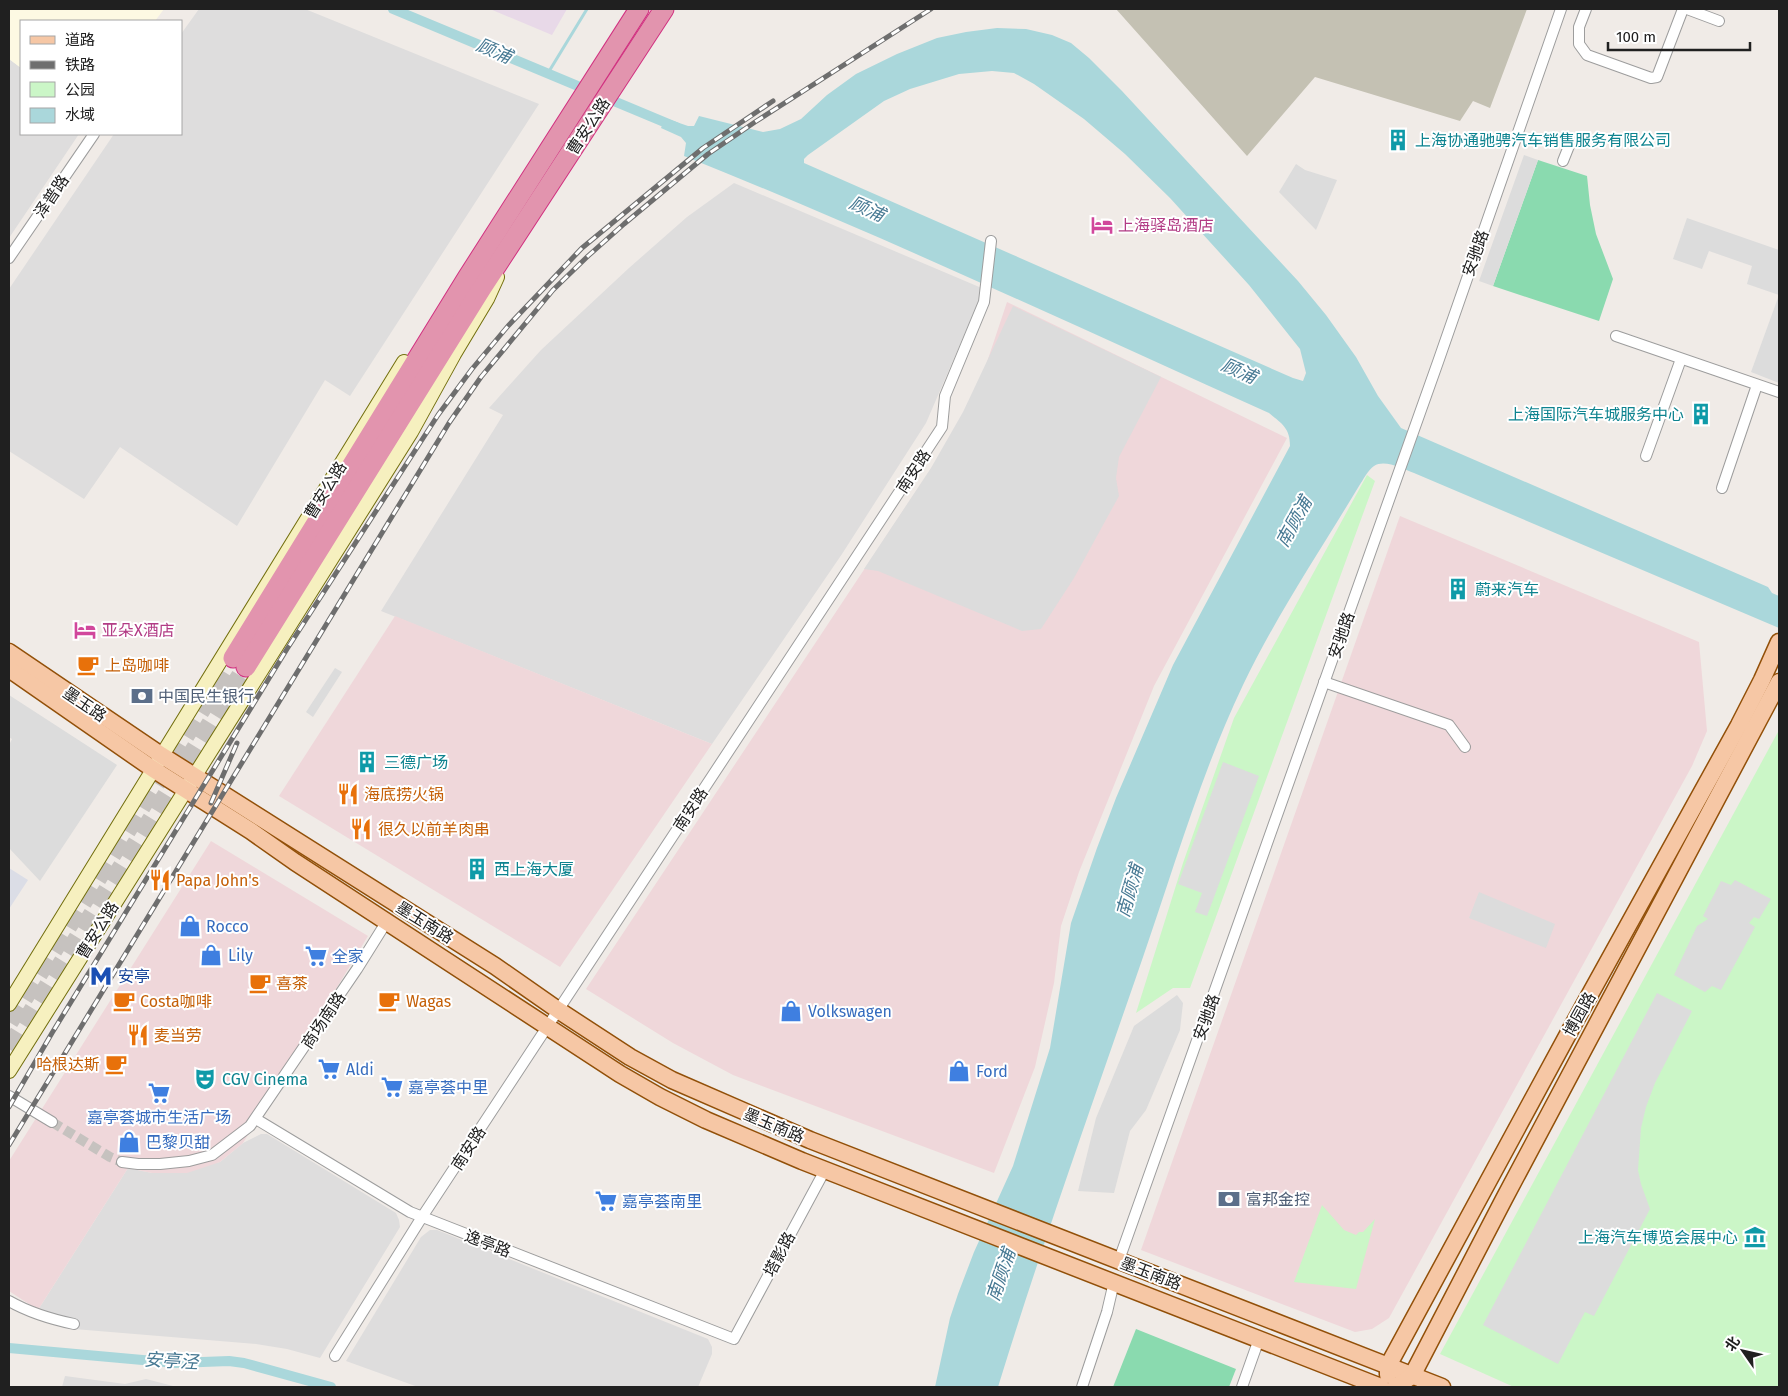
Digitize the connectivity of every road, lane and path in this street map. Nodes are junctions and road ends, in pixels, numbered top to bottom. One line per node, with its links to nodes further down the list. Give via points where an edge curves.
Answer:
1 (639, 9): 10 (highway, 曹安公路)
2 (664, 9): 12 (highway, 曹安公路)
3 (1561, 9): 23 (street, 安驰路)
4 (1586, 9): 5 (street, via 1579,27 1579,44 1588,55 1651,78 1657,77)
5 (1685, 9): 6 (street)
6 (1719, 21)
7 (93, 135): 13 (street, 泽普路)
8 (1569, 146): 9 (street)
9 (1563, 161)
10 (497, 230): 12 (highway, 曹安公路, via 240,663); 26 (main road, 曹安公路, via 457,277)
11 (991, 241): 31 (street, 南安路, via 984,302 945,396 942,427)
12 (513, 242): 27 (main road, 曹安公路, via 487,299 411,432)
13 (9, 258)
14 (1616, 336): 15 (street)
15 (1681, 358): 16 (street); 18 (street)
16 (1757, 385): 17 (street); 19 (street)
17 (1779, 392)
18 (1646, 456)
19 (1722, 488)
20 (1779, 642): 47 (main road, 博园路, via 1739,725)
21 (9, 652): 26 (main road, 墨玉路)
22 (9, 669): 26 (main road, 墨玉路)
23 (1324, 682): 25 (street, via 1449,725); 40 (street, 安驰路)
24 (1779, 682): 48 (main road, 博园路)
25 (1465, 747)
26 (157, 762): 27 (main road, 墨玉南路); 28 (main road, 墨玉南路); 30 (main road, 曹安公路)
27 (195, 776): 28 (main road, 曹安公路); 31 (main road, 墨玉南路, via 495,966)
28 (186, 789): 29 (main road, 墨玉南路); 33 (main road, 曹安公路)
29 (388, 921): 32 (main road, 墨玉南路); 35 (street, 商场南路)
30 (9, 1004)
31 (558, 1010): 32 (street, 南安路); 40 (main road, 墨玉南路, via 672,1080 810,1140)
32 (547, 1026): 38 (main road, 墨玉南路, via 660,1097); 39 (street, 南安路)
33 (9, 1071)
34 (9, 1096): 36 (street)
35 (256, 1119): 37 (street, 商场南路, via 212,1155 160,1164); 39 (street, 逸亭路)
36 (52, 1122)
37 (122, 1162)
38 (824, 1170): 41 (main road, 墨玉南路); 44 (street, 塔影路)
39 (422, 1217): 44 (street, 逸亭路); 46 (street, 南安路)
40 (1119, 1260): 47 (main road, 墨玉南路)
41 (1114, 1282): 45 (main road, 墨玉南路); 49 (street)
42 (9, 1301): 43 (street, via 46,1318)
43 (74, 1324)
44 (734, 1339)
45 (1259, 1339): 50 (street); 51 (main road, 墨玉南路)
46 (335, 1356)
47 (1388, 1366): 48 (main road, 墨玉南路); 52 (main road)
48 (1412, 1376): 53 (main road, 博园路); 54 (main road, 墨玉南路)
49 (1082, 1387)
50 (1242, 1387)
51 (1381, 1387)
52 (1389, 1387)
53 (1395, 1387)
54 (1442, 1387)

